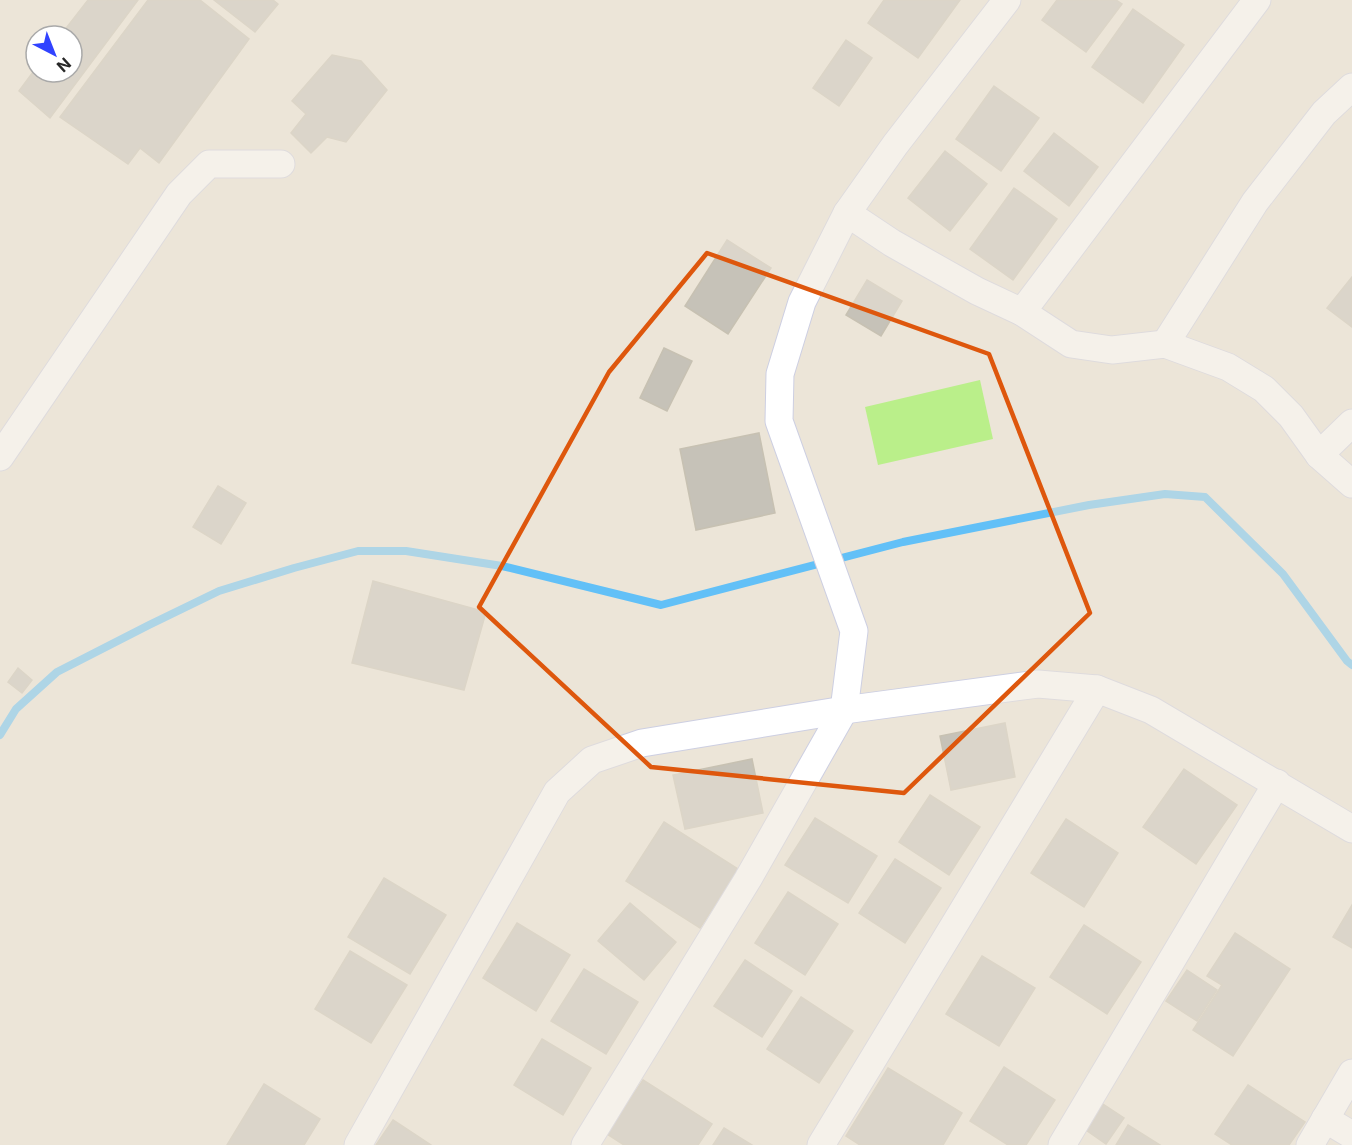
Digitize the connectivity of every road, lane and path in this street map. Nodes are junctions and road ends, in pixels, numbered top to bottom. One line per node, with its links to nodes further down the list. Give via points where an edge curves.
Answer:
1 (1007, 0): 5 (street)
2 (1257, 0): 6 (street)
3 (1352, 87): 7 (street, via 1324,113 1255,202)
4 (281, 164): 10 (street, via 209,164 179,194)
5 (846, 213): 6 (street, via 892,243); 13 (street, via 802,302 780,374 779,421 855,631)
6 (1022, 312): 7 (street, via 1071,344 1112,350)
7 (1165, 344): 9 (street, via 1228,367 1264,389 1291,416)
8 (1352, 423): 9 (street)
9 (1319, 455): 11 (street)
10 (0, 457)
11 (1352, 484)
12 (1097, 689): 13 (street, via 1038,684); 14 (street, via 1150,710); 21 (street)
13 (844, 710): 19 (street, via 642,743 592,760 557,792); 20 (street, via 748,879)
14 (1277, 783): 15 (street); 22 (street)
15 (1352, 829)
16 (1352, 1073): 17 (street)
17 (1325, 1119): 18 (street); 23 (street)
18 (1352, 1135)
19 (358, 1145)
20 (585, 1145)
21 (821, 1145)
22 (1062, 1145)
23 (1310, 1145)

